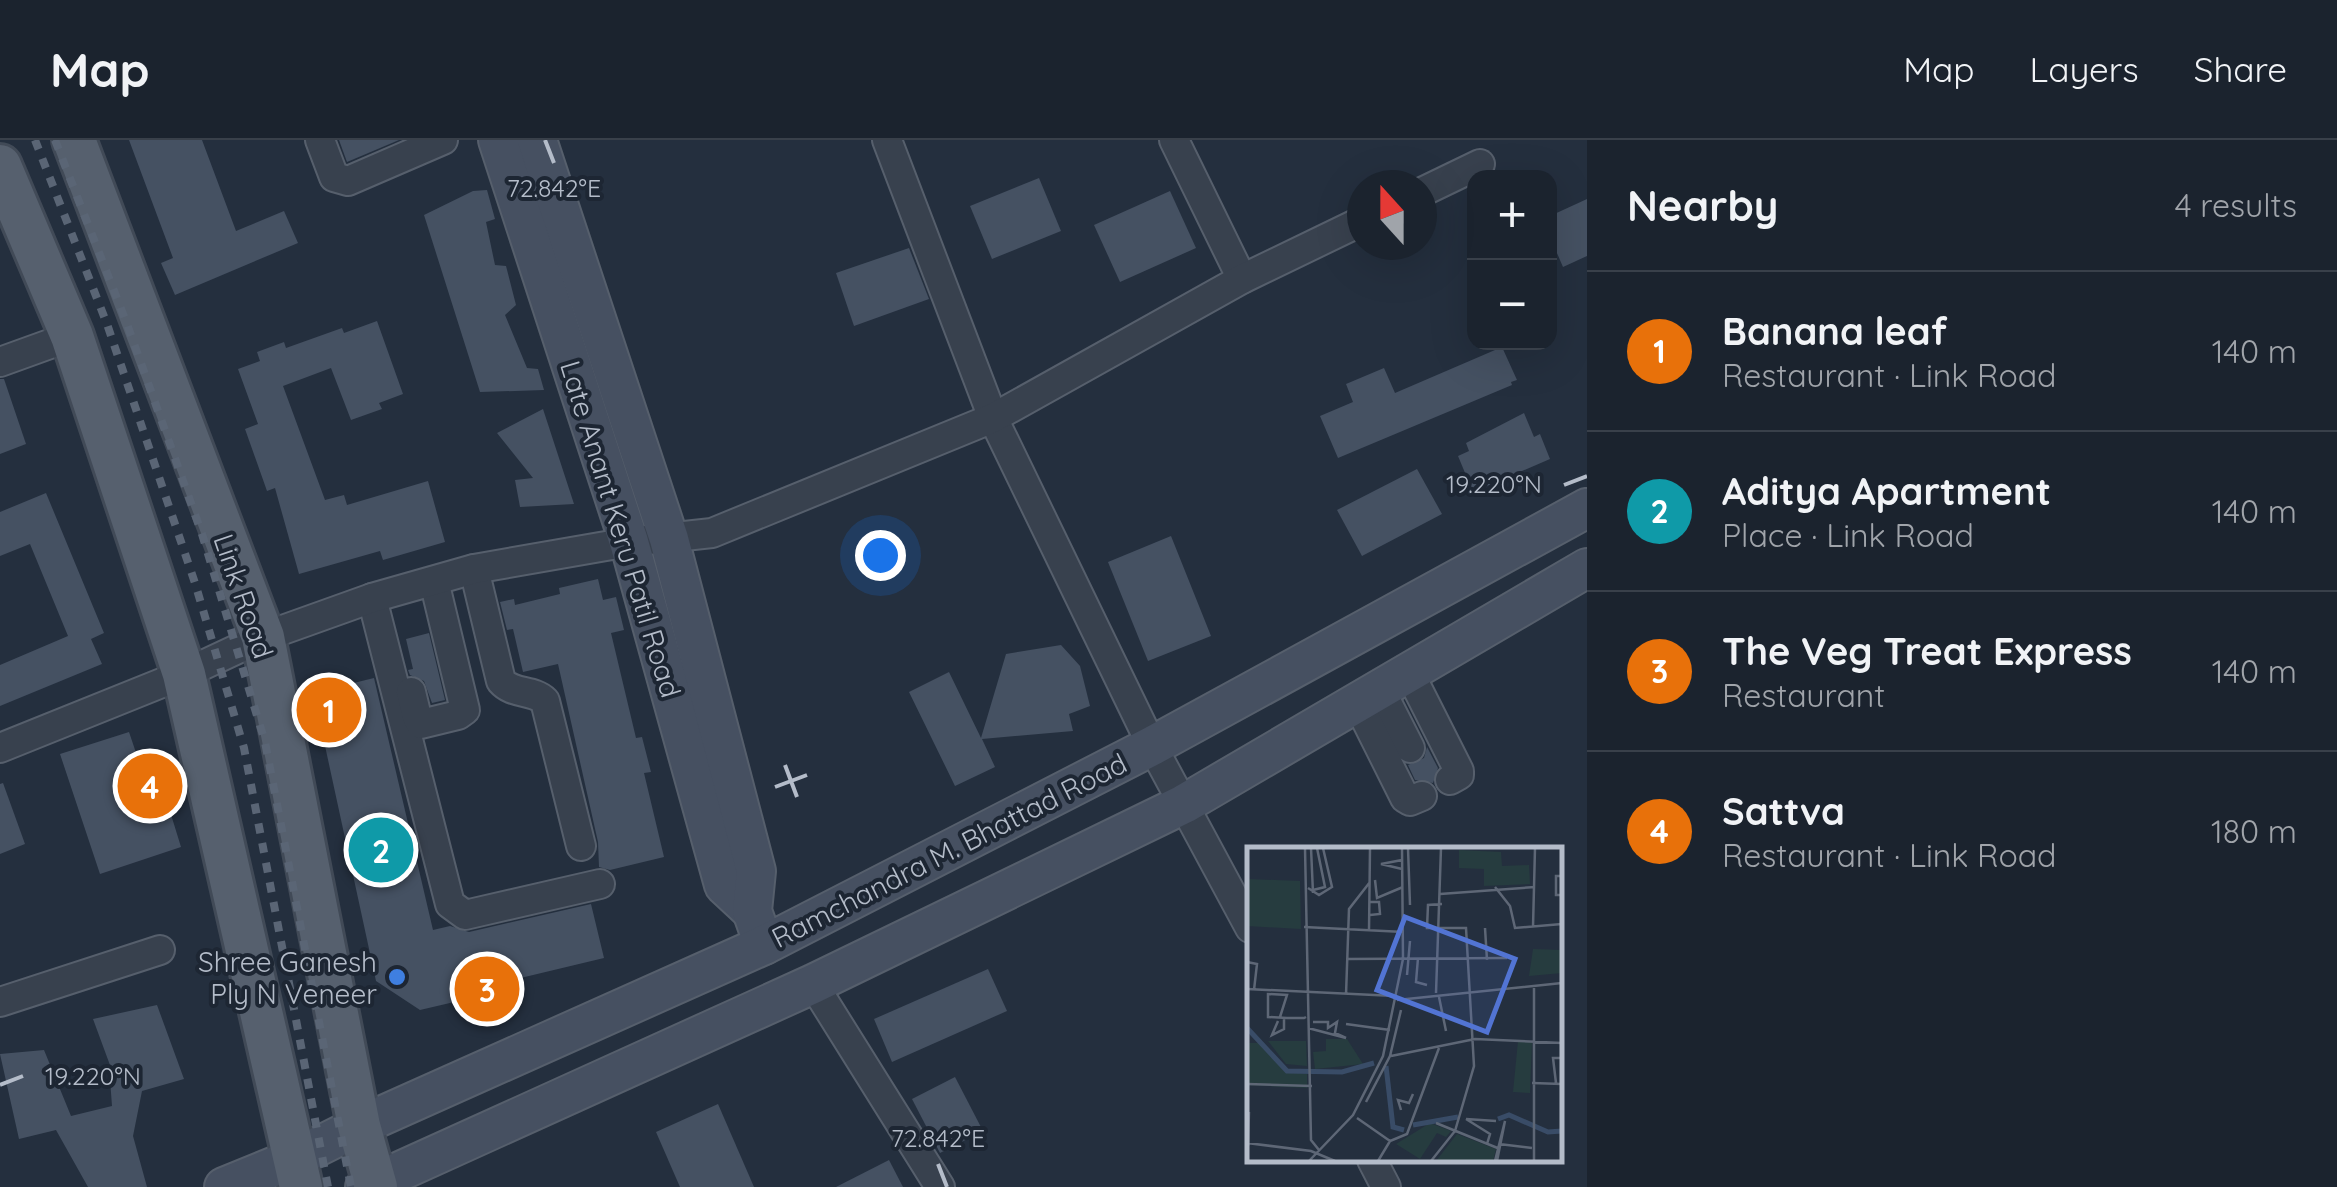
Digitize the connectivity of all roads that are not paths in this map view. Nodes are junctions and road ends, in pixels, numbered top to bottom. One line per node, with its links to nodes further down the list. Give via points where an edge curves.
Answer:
1 (74, 140): 23 (main road, Link Road)
2 (320, 140): 3 (street, via 334,178 348,180)
3 (442, 140)
4 (498, 140): 18 (main road, Late Anant Keru Patil Road)
5 (537, 140): 17 (main road, Late Anant Keru Patil Road)
6 (887, 140): 15 (street)
7 (1174, 140): 12 (street)
8 (1480, 164): 10 (street)
9 (0, 166): 13 (main road)
10 (1437, 185)
11 (1347, 228): 12 (street)
12 (1242, 279): 15 (street)
13 (72, 336): 14 (street); 24 (main road)
14 (0, 362)
15 (993, 418): 17 (street, via 712,533); 27 (street)
16 (1587, 508): 27 (main road, Ramchandra M. Bhattad Road)
17 (669, 539): 18 (street); 36 (main road, Late Anant Keru Patil Road, via 756,871)
18 (629, 542): 20 (street); 36 (main road, Late Anant Keru Patil Road, via 724,885)
19 (1587, 568): 25 (main road, Ramchandra M. Bhattad Road)
20 (474, 570): 21 (street); 33 (street, via 501,681 545,701)
21 (434, 581): 22 (street); 22 (street, via 465,710 458,715 422,724 416,717)
22 (380, 596): 23 (street); 34 (street, via 454,910 466,915)
23 (262, 637): 24 (street); 41 (main road, Link Road)
24 (184, 674): 28 (street); 44 (main road)
25 (1382, 688): 26 (street); 29 (street); 32 (main road, Ramchandra M. Bhattad Road)
26 (1442, 734): 29 (street); 30 (street, via 1459,770)
27 (1152, 746): 32 (street); 36 (main road, Ramchandra M. Bhattad Road)
28 (0, 748)
29 (1398, 753): 31 (street, via 1405,798)
30 (1450, 780)
31 (1422, 796)
32 (1184, 804): 35 (street); 38 (main road, Ramchandra M. Bhattad Road)
33 (581, 846)
34 (600, 884)
35 (1247, 922)
36 (758, 928): 40 (main road, Ramchandra M. Bhattad Road)
37 (160, 950): 39 (street)
38 (813, 984): 42 (main road, Ramchandra M. Bhattad Road); 47 (street)
39 (0, 1002)
40 (416, 1100): 41 (main road, Ramchandra M. Bhattad Road); 42 (main road)
41 (359, 1126): 44 (main road, Ramchandra M. Bhattad Road); 45 (main road, Link Road)
42 (436, 1156): 45 (main road, Ramchandra M. Bhattad Road)
43 (1373, 1162): 48 (street)
44 (298, 1173): 46 (main road, Ramchandra M. Bhattad Road)
45 (372, 1186)
46 (224, 1187)
47 (940, 1187)
48 (1386, 1187)

